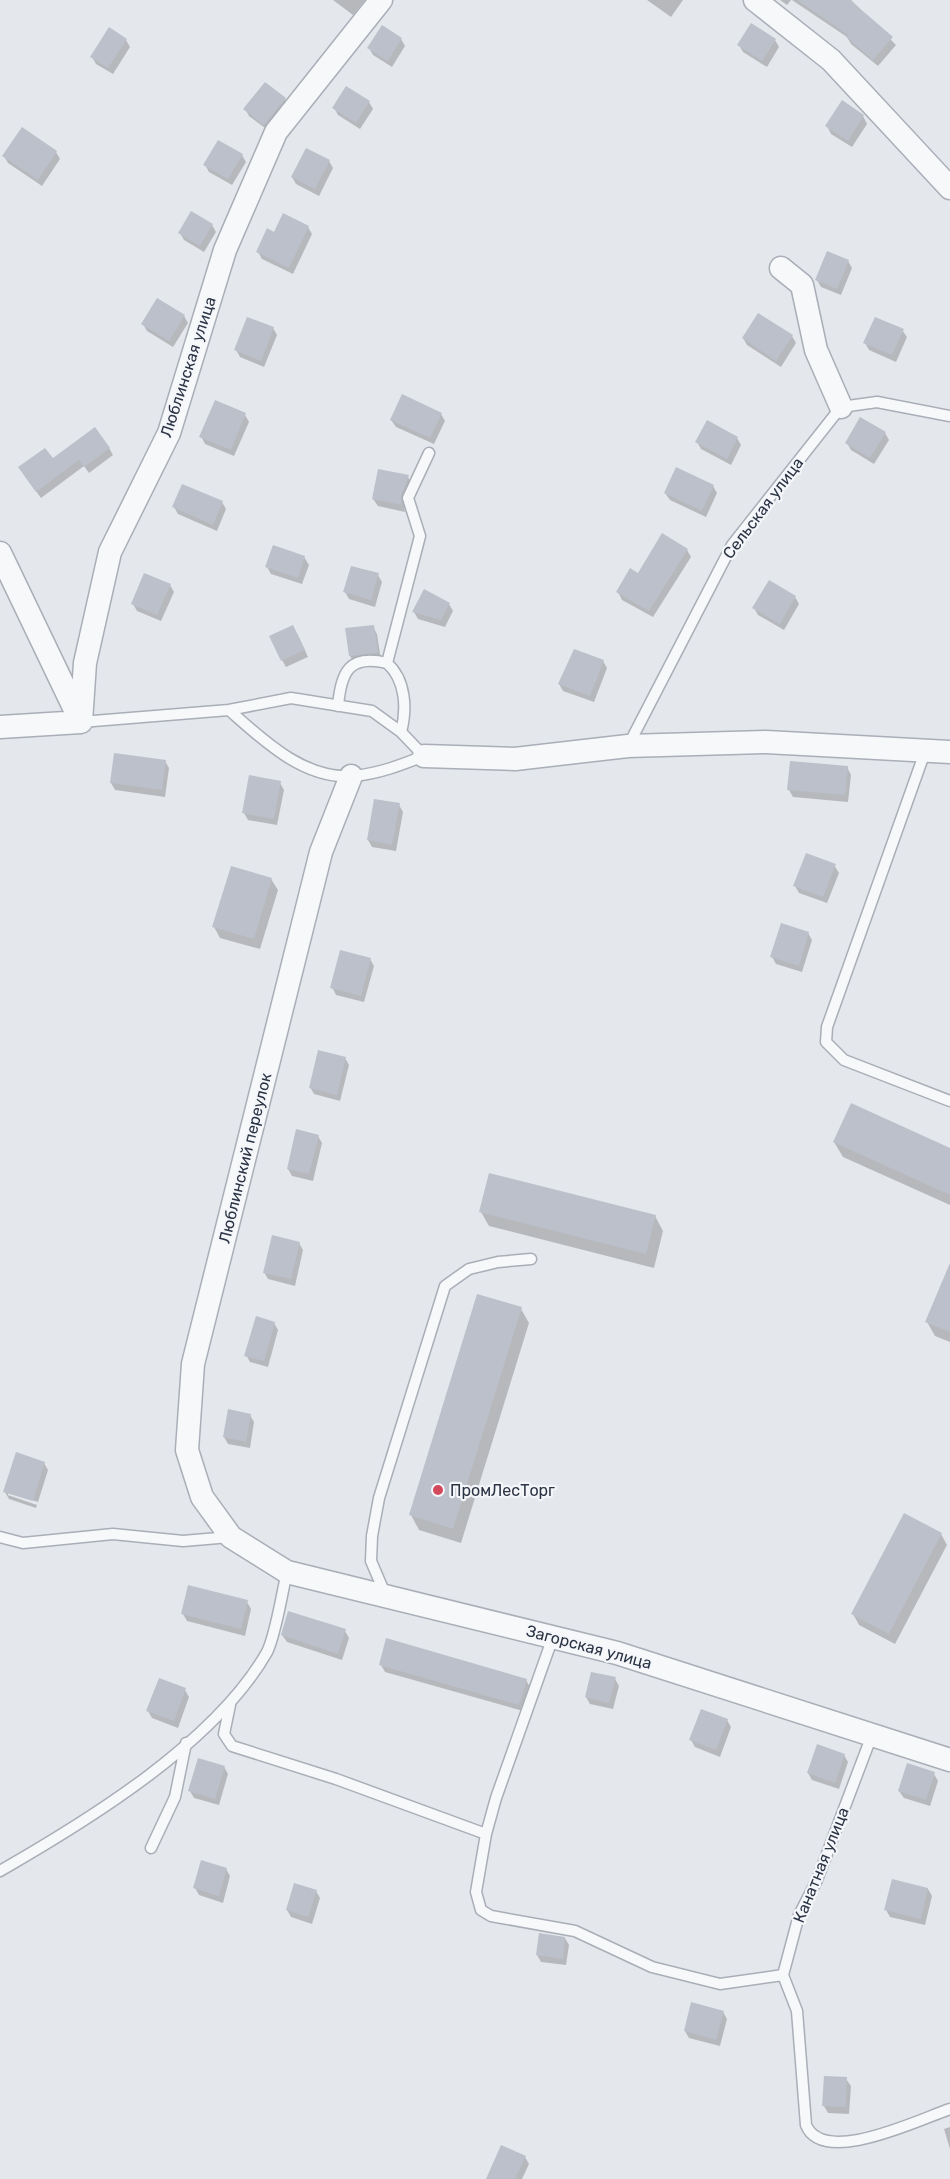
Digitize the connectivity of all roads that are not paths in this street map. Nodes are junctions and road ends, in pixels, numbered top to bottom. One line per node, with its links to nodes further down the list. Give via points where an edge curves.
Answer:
1 (381, 0): 12 (street, Люблинская улица, via 276,132 225,250 169,434 110,552 85,663)
2 (755, 0): 3 (street, via 831,60)
3 (950, 188)
4 (781, 267): 5 (street, via 802,285 816,350)
5 (841, 407): 6 (lane, via 877,402); 15 (lane, Сельская улица, via 732,545)
6 (950, 416)
7 (429, 453): 9 (lane, via 408,498 420,536)
8 (0, 553): 12 (street)
9 (387, 663): 10 (lane, via 371,660 354,664 344,673); 14 (lane, via 397,672 402,692 406,715)
10 (338, 706): 11 (lane, via 291,698); 14 (lane, via 372,711)
11 (229, 710): 12 (lane); 19 (lane, via 279,754 328,775)
12 (81, 722): 13 (street)
13 (0, 727)
14 (401, 732): 18 (lane)
15 (628, 746): 16 (street, via 766,742); 18 (street, via 515,759)
16 (926, 749): 17 (street); 20 (lane, via 827,1028 826,1042 844,1060)
17 (950, 752)
18 (424, 756): 19 (lane, via 379,772)
19 (351, 776): 23 (street, Люблинский переулок, via 321,852 193,1364 187,1450 202,1497)
20 (950, 1101)
21 (531, 1259): 25 (lane, via 469,1269 445,1286 379,1498 371,1561)
22 (0, 1537): 23 (lane, via 23,1543 113,1534 183,1541)
23 (231, 1537): 24 (street, Загорская улица)
24 (287, 1572): 25 (street, Загорская улица); 27 (lane, via 268,1650)
25 (386, 1596): 26 (street, Загорская улица)
26 (553, 1637): 28 (street, Загорская улица, via 617,1653); 31 (lane)
27 (230, 1705): 29 (lane); 31 (lane, via 224,1734 232,1746)
28 (873, 1735): 30 (street, Загорская улица); 34 (lane, Канатная улица, via 817,1880 799,1915)
29 (186, 1743): 32 (lane, via 175,1797); 33 (lane, via 140,1782)
30 (950, 1760)
31 (486, 1834): 34 (lane, via 476,1892 481,1910 491,1916 575,1931 652,1967 720,1984)
32 (151, 1848)
33 (0, 1871)
34 (783, 1975): 35 (lane, via 797,2011 806,2126 810,2135 820,2141 863,2141)
35 (950, 2109)

